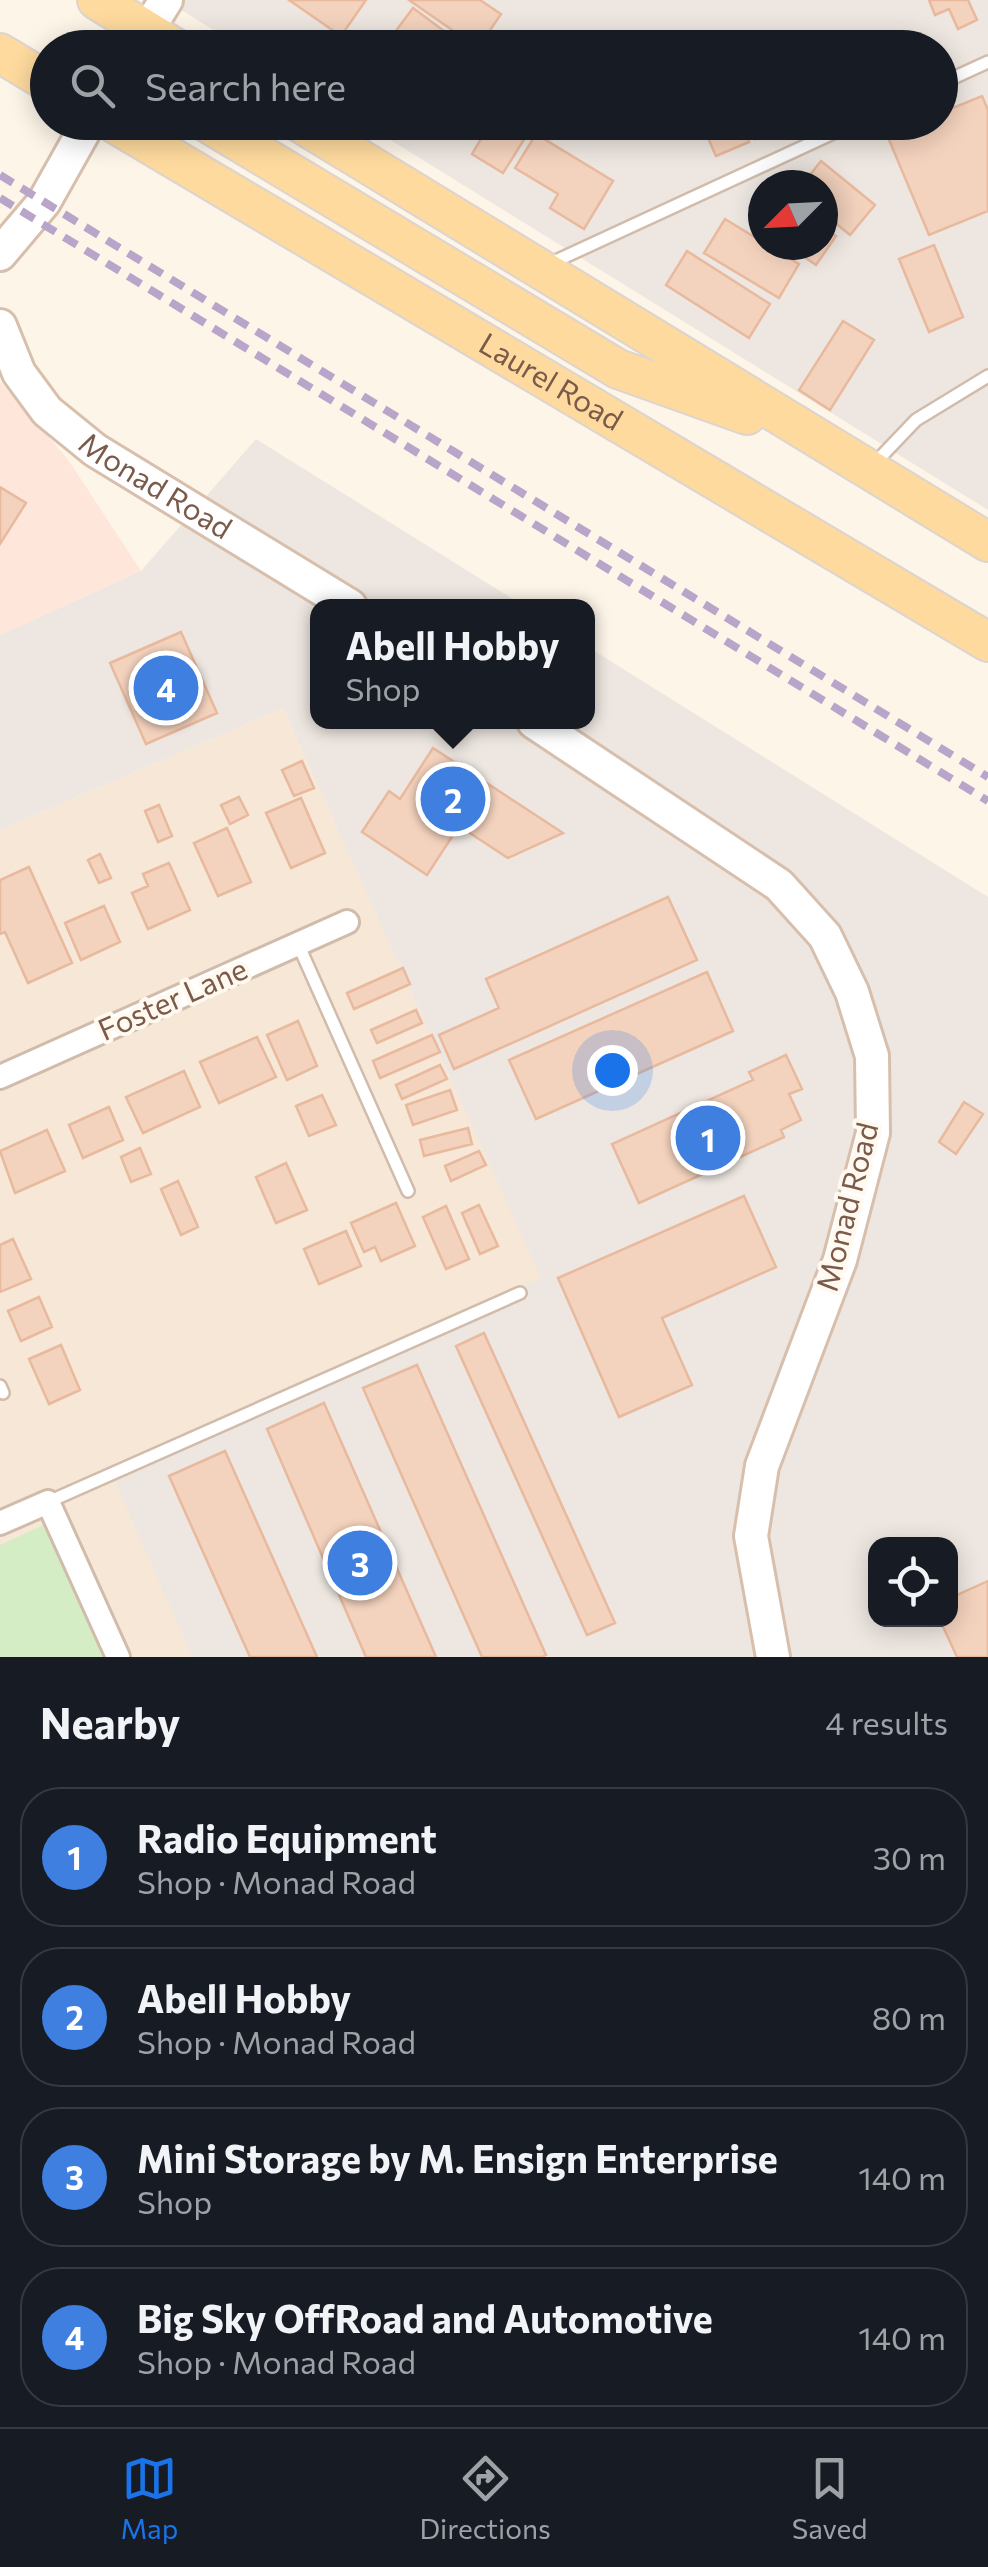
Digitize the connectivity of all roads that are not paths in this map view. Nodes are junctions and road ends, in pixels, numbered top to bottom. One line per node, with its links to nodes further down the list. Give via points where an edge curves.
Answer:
1 (97, 0): 2 (main road)
2 (154, 30)
3 (0, 52): 5 (main road)
4 (988, 62): 6 (lane)
5 (30, 71)
6 (958, 76)
7 (79, 140): 12 (street, via 44,202)
8 (142, 140): 20 (main road, Laurel Road)
9 (236, 140): 16 (main road, via 618,369)
10 (328, 140): 13 (main road)
11 (818, 140): 13 (lane)
12 (0, 254)
13 (538, 269): 16 (main road)
14 (0, 326): 19 (street, Monad Road, via 19,373 47,411 95,450)
15 (988, 376): 17 (lane, via 916,420)
16 (825, 442): 17 (main road)
17 (869, 469): 18 (main road)
18 (988, 542)
19 (339, 599)
20 (988, 642)
21 (545, 729): 30 (street, Monad Road, via 779,885 825,936 872,1056 873,1133 840,1260 762,1466 752,1536)
22 (347, 922): 23 (street, Foster Lane)
23 (298, 944): 24 (street, Foster Lane); 25 (lane)
24 (0, 1077)
25 (408, 1191)
26 (520, 1294): 27 (lane)
27 (48, 1502): 28 (street); 29 (street)
28 (0, 1523)
29 (118, 1657)
30 (773, 1657)

